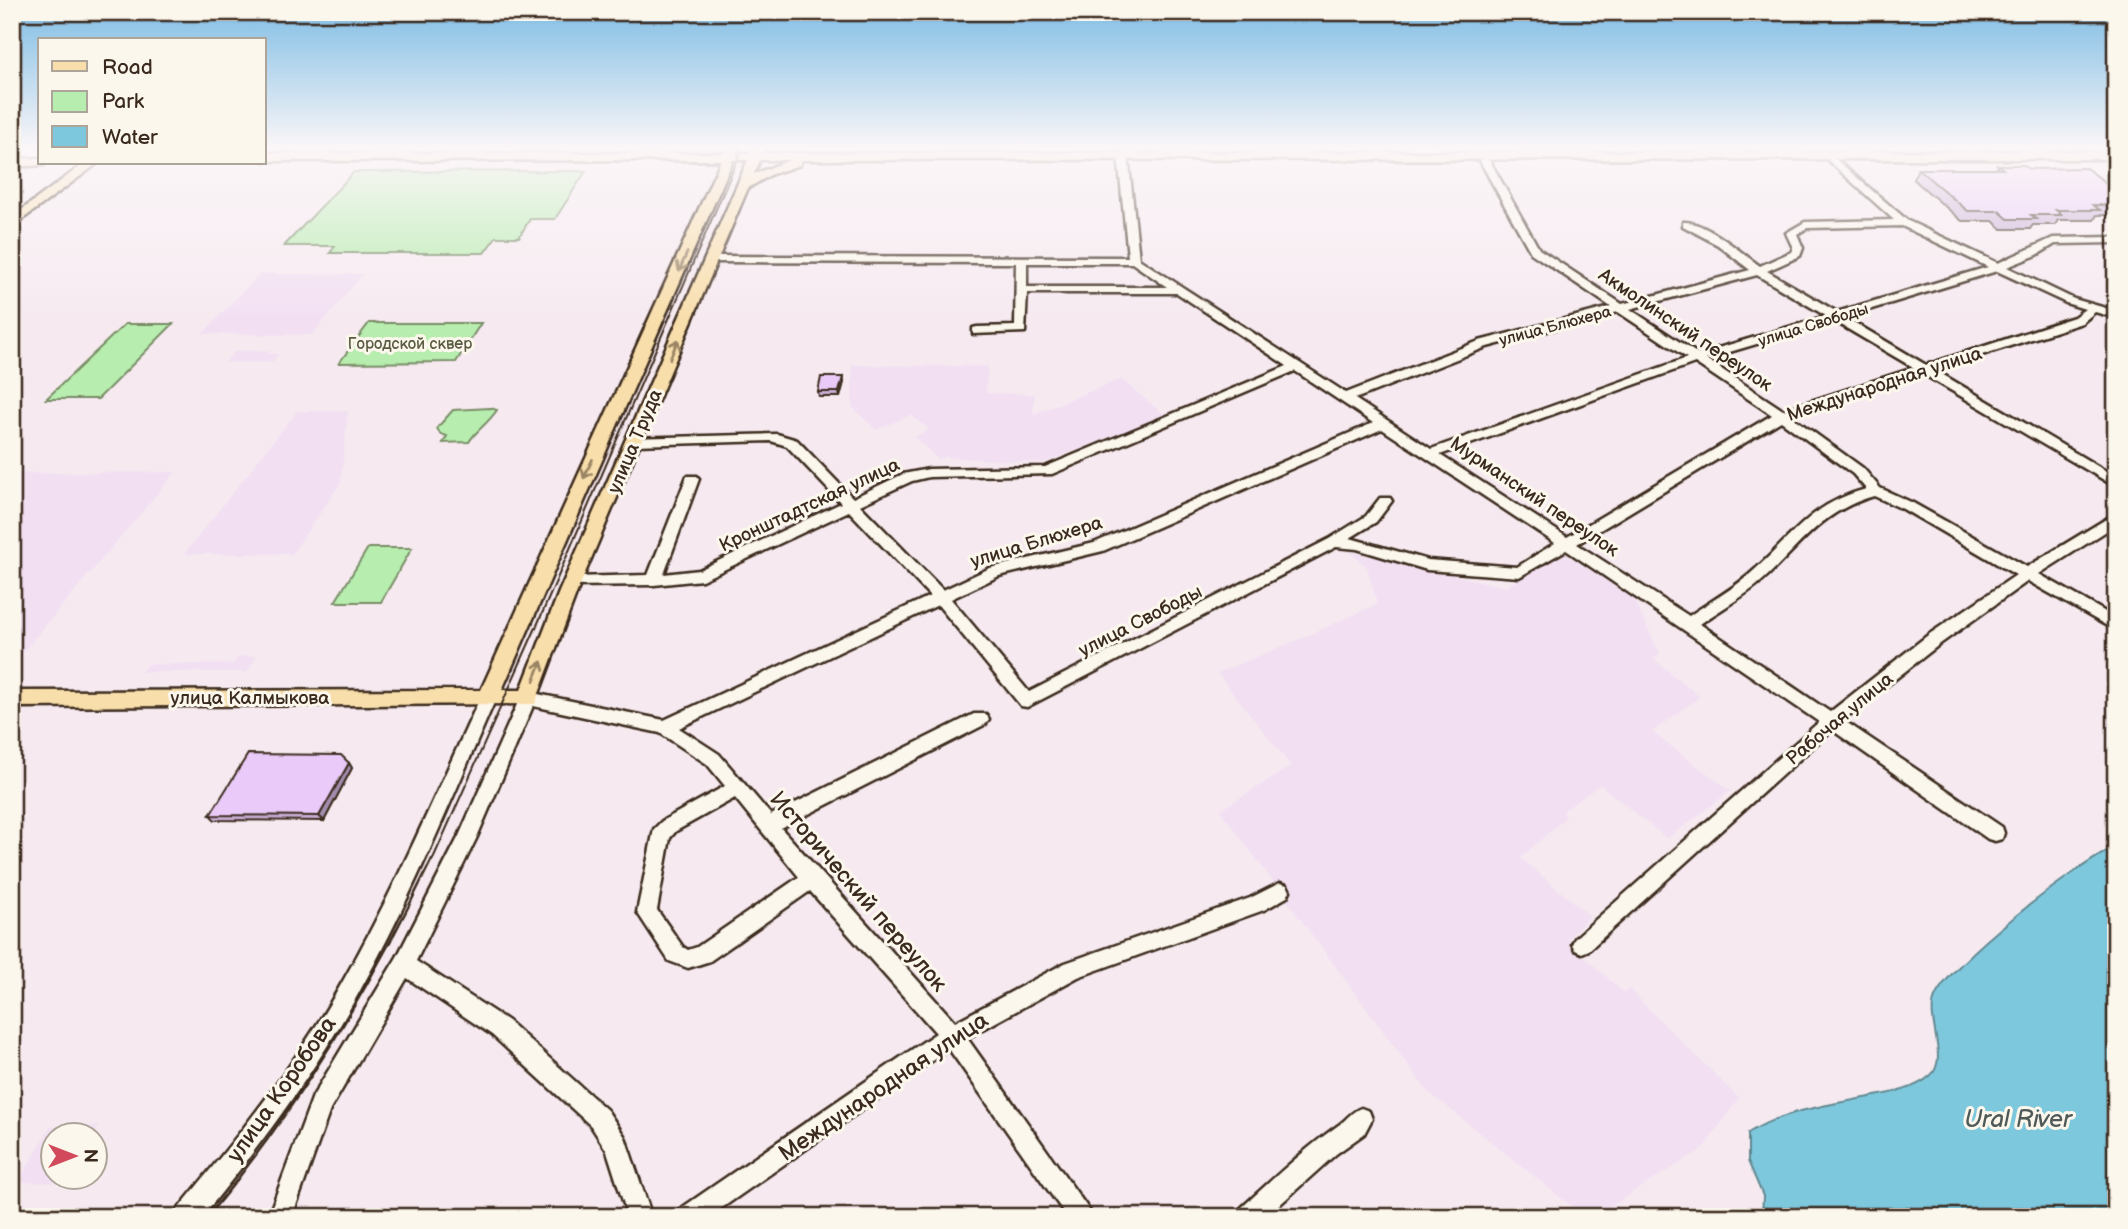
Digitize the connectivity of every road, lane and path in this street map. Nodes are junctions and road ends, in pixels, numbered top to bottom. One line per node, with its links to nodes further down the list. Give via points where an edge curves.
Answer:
1 (34, 206): 7 (main road)
2 (707, 206): 45 (main road, улица Труда, one-way to 45)
3 (734, 206): 11 (main road, улица Труда)
4 (1129, 206): 13 (street)
5 (1510, 206): 18 (street, Акмолинский переулок, via 1535,251)
6 (1886, 206): 8 (street)
7 (12, 223)
8 (1904, 223): 14 (street); 15 (street, улица Блюхера, via 1805,225 1791,233 1796,254)
9 (1687, 224): 15 (street)
10 (2116, 240): 14 (street, улица Свободы, via 2053,241)
11 (712, 259): 12 (street); 29 (main road, улица Труда, one-way to 11)
12 (1022, 259): 13 (street); 16 (street)
13 (1135, 260): 17 (street, Мурманский переулок)
14 (1996, 268): 19 (street); 21 (street, улица Свободы)
15 (1759, 271): 18 (street, улица Блюхера); 21 (street)
16 (1021, 290): 17 (street); 22 (street, via 1021,329)
17 (1179, 290): 24 (street, Мурманский переулок)
18 (1619, 307): 23 (street, Акмолинский переулок); 26 (street, улица Блюхера, via 1483,344)
19 (2094, 308): 20 (street); 25 (street, Международная улица, via 2078,320)
20 (2116, 315)
21 (1839, 317): 23 (street, улица Свободы); 25 (street)
22 (977, 331)
23 (1698, 358): 27 (street, Акмолинский переулок); 30 (street, улица Свободы)
24 (1295, 367): 26 (street, Мурманский переулок); 35 (street, Кронштадтская улица, via 1056,468 1034,473 917,474)
25 (1927, 371): 27 (street, Международная улица); 32 (street)
26 (1345, 398): 28 (street, Мурманский переулок)
27 (1781, 415): 33 (street, Акмолинский переулок, via 1858,471); 38 (street, Международная улица)
28 (1384, 423): 30 (street, Мурманский переулок); 42 (street, улица Блюхера, via 1098,547 995,572)
29 (634, 441): 35 (street, via 783,439 798,447); 41 (main road, улица Труда)
30 (1432, 453): 38 (street, Мурманский переулок)
31 (692, 478): 40 (street)
32 (2116, 483)
33 (1875, 491): 39 (street, Акмолинский переулок); 43 (street, via 1846,497 1818,513 1755,577)
34 (1385, 501): 37 (street, улица Свободы, via 1371,519)
35 (850, 504): 40 (street, Кронштадтская улица, via 702,575); 42 (street)
36 (2116, 518): 39 (street, Рабочая улица)
37 (1334, 542): 38 (street, Международная улица, via 1358,544 1427,565 1504,572 1520,572); 42 (street, улица Свободы, via 1027,701)
38 (1566, 542): 43 (street, Мурманский переулок)
39 (2026, 573): 44 (street, Акмолинский переулок); 49 (street, Рабочая улица)
40 (654, 580): 41 (street, Кронштадтская улица)
41 (573, 582): 46 (main road, улица Труда, one-way to 41)
42 (939, 597): 50 (street, улица Блюхера)
43 (1689, 624): 49 (street, Мурманский переулок)
44 (2116, 625)
45 (488, 698): 46 (main road); 47 (main road, улица Калмыкова); 57 (street, улица Труда)
46 (528, 698): 50 (street, Исторический переулок); 58 (street, via 468,837)
47 (12, 699)
48 (979, 719): 52 (street)
49 (1832, 721): 53 (street, Мурманский переулок); 56 (street, Рабочая улица)
50 (665, 727): 51 (street, Исторический переулок, via 713,759)
51 (737, 788): 52 (street, Исторический переулок); 54 (street, via 661,835 647,912 676,954 688,959 703,954)
52 (769, 825): 54 (street, Исторический переулок)
53 (1995, 833)
54 (812, 879): 59 (street, Исторический переулок)
55 (1280, 891): 59 (street, Международная улица, via 1256,904 1072,970)
56 (1582, 944)
57 (368, 956): 61 (street, улица Коробова, via 278,1100)
58 (404, 964): 62 (street, via 321,1104); 63 (street, via 500,1028 599,1118 617,1145)
59 (952, 1035): 64 (street, Международная улица); 65 (street, Исторический переулок)
60 (1361, 1119): 66 (street)
61 (186, 1217)
62 (280, 1217)
63 (640, 1217)
64 (688, 1217)
65 (1082, 1217)
66 (1248, 1217)

